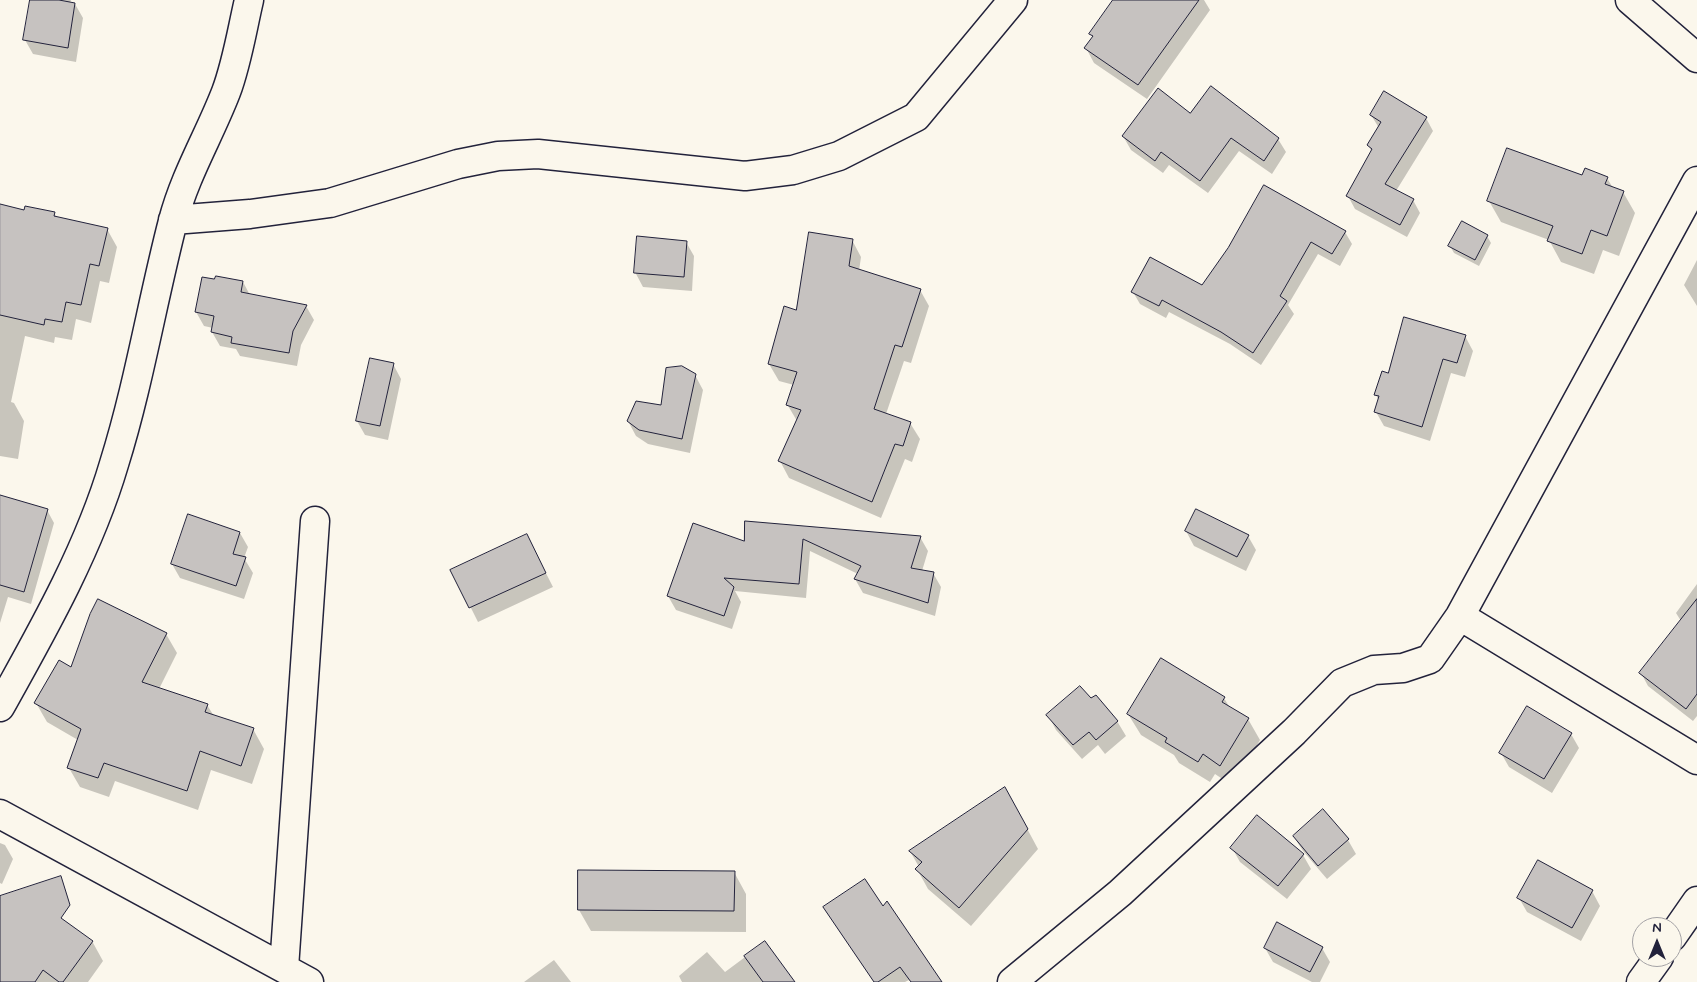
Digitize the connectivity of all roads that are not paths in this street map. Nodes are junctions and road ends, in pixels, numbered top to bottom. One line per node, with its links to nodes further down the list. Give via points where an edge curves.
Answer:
1 (248, 0): 7 (street, via 226,91 195,158)
2 (1013, 0): 4 (street)
3 (1635, 2): 5 (street)
4 (991, 12): 7 (street, via 916,117 839,156 793,170 745,176 538,154 498,156 458,164 330,203)
5 (1697, 58)
6 (1697, 181): 9 (street)
7 (173, 220): 10 (street, via 114,465 84,543 45,626)
8 (315, 521): 16 (street)
9 (1460, 616): 11 (street); 18 (street, via 1430,659 1403,668 1374,670 1342,683 1120,894)
10 (0, 707)
11 (1697, 760)
12 (0, 814): 16 (street)
13 (1697, 901): 14 (street)
14 (1682, 923)
15 (1651, 967): 19 (street)
16 (284, 968): 17 (street)
17 (309, 982)
18 (1012, 982)
19 (1641, 982)

